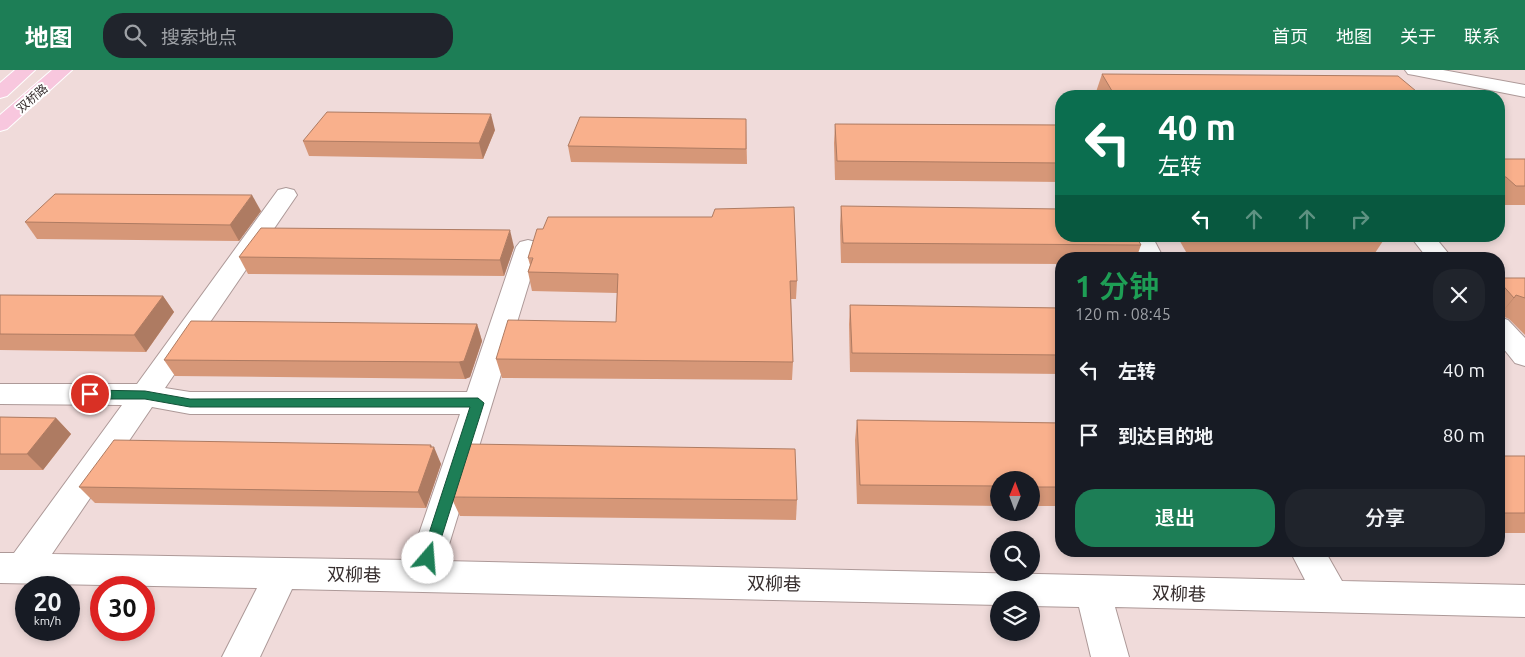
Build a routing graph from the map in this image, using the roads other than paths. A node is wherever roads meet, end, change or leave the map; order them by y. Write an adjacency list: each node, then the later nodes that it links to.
1 (26, 70): 5 (main road, 双桥路)
2 (63, 70): 6 (main road, 双桥路)
3 (1414, 70): 4 (street)
4 (1525, 91)
5 (0, 92)
6 (0, 125)
7 (286, 194): 14 (street)
8 (1426, 242): 10 (street)
9 (528, 248): 15 (street)
10 (1434, 252)
11 (1505, 333): 12 (street)
12 (1525, 356)
13 (0, 394): 14 (street)
14 (145, 395): 15 (street); 17 (street)
15 (478, 403): 19 (street)
16 (1310, 557): 21 (street)
17 (12, 568): 18 (street, 双柳巷)
18 (282, 573): 19 (street, 双柳巷); 23 (street)
19 (422, 576): 20 (street, 双柳巷)
20 (1093, 590): 21 (street, 双柳巷); 24 (street)
21 (1332, 597): 22 (street, 双柳巷)
22 (1525, 601)
23 (242, 657)
24 (1110, 657)

